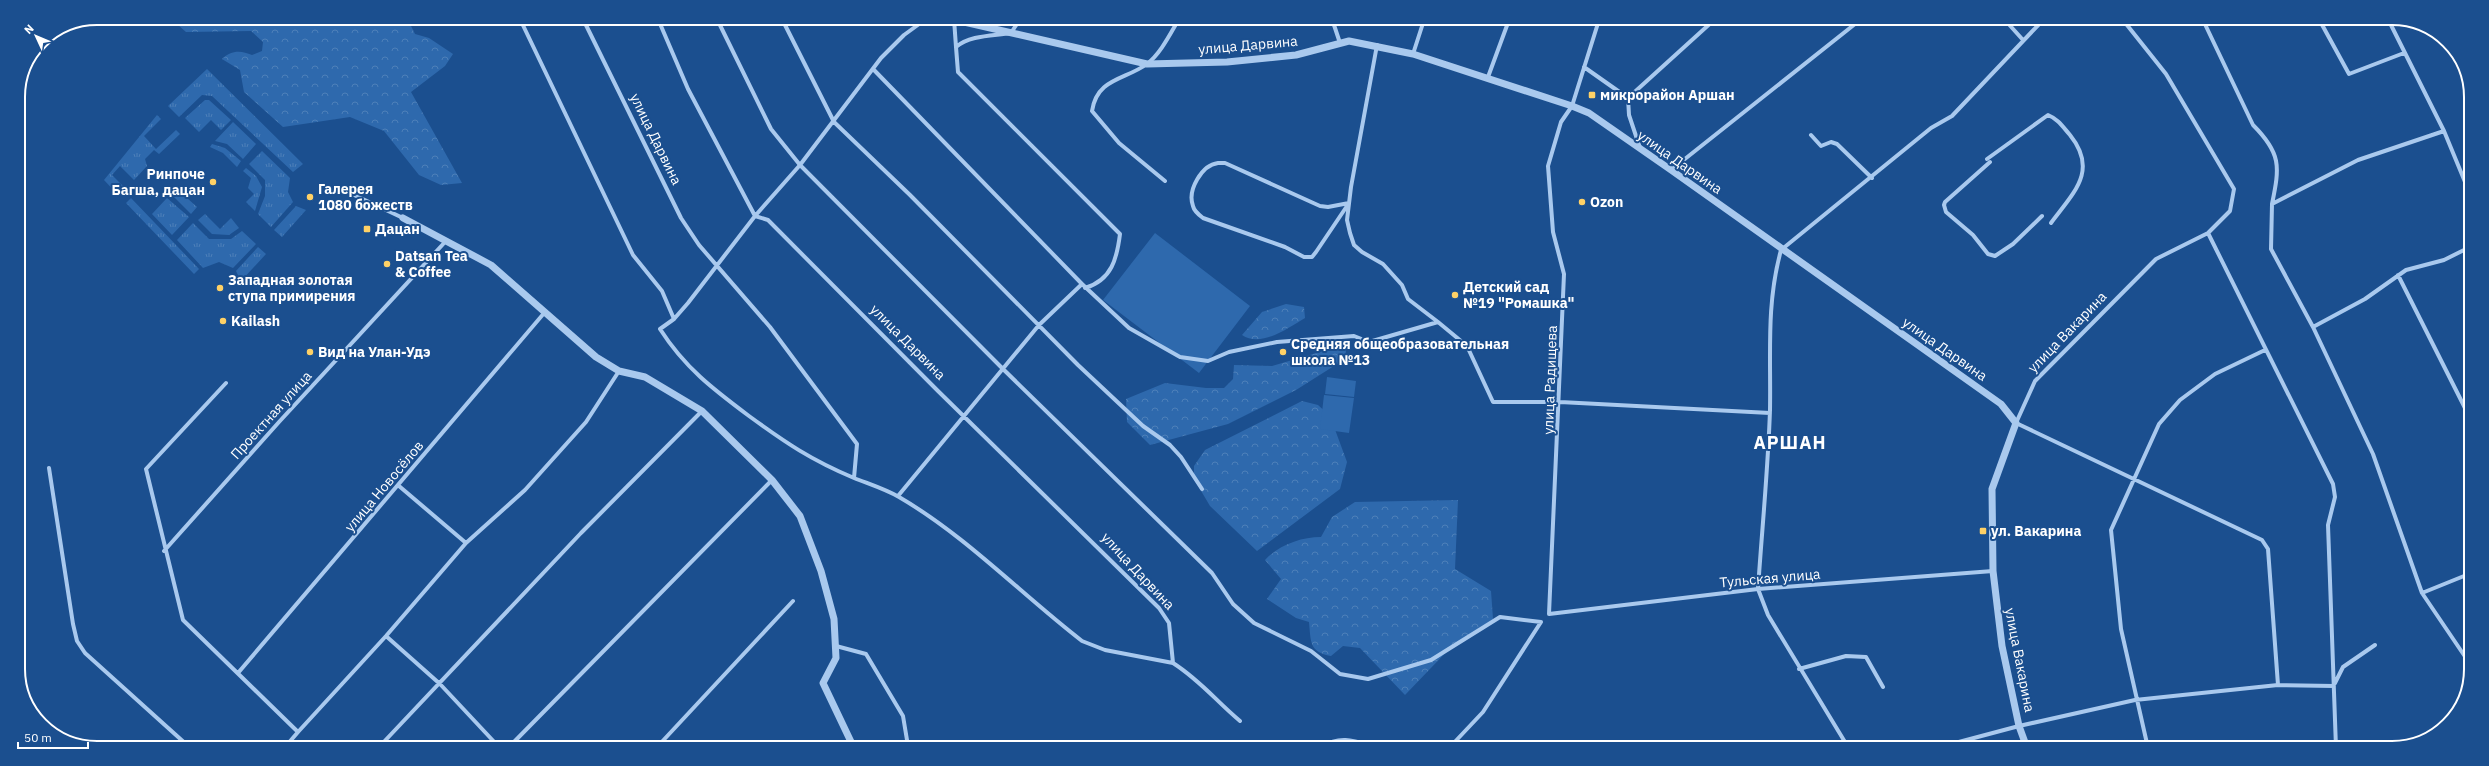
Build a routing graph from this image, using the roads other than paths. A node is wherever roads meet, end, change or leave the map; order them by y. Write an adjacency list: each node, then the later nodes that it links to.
1 (523, 25): 60 (street)
2 (586, 25): 56 (street, улица Дарвина)
3 (661, 25): 48 (street)
4 (720, 25): 40 (street)
5 (785, 25): 36 (street)
6 (918, 25): 32 (street)
7 (954, 25): 27 (street)
8 (978, 25): 23 (street, улица Дарвина)
9 (1016, 25): 23 (street)
10 (1176, 25): 30 (street)
11 (1334, 25): 25 (street)
12 (1422, 25): 29 (street)
13 (1507, 25): 33 (street)
14 (1597, 25): 31 (street, улица Радищева)
15 (1708, 25): 34 (street)
16 (1854, 25): 41 (street)
17 (2009, 25): 24 (street)
18 (2037, 25): 24 (street)
19 (2128, 25): 52 (street, улица Вакарина)
20 (2205, 25): 47 (street)
21 (2322, 25): 28 (street)
22 (2391, 25): 28 (street)
23 (1011, 33): 27 (street, улица Дарвина); 30 (street, улица Дарвина)
24 (2023, 40): 42 (street)
25 (1340, 43): 26 (street, улица Дарвина); 30 (street, улица Дарвина)
26 (1377, 45): 29 (street, улица Дарвина); 46 (street)
27 (956, 47): 58 (street)
28 (2404, 53): 37 (street)
29 (1413, 54): 33 (street, улица Дарвина)
30 (1147, 64): 44 (street)
31 (1584, 67): 34 (street); 35 (street, улица Радищева)
32 (874, 70): 36 (street); 58 (street)
33 (1488, 78): 35 (street, улица Дарвина)
34 (1628, 98): 39 (street)
35 (1572, 106): 39 (street, улица Дарвина); 68 (street, улица Радищева)
36 (834, 122): 40 (street); 62 (street)
37 (2444, 131): 43 (street); 47 (street)
38 (1811, 135): 42 (street)
39 (1641, 150): 41 (street, улица Дарвина)
40 (800, 165): 48 (street); 65 (street)
41 (1671, 170): 54 (street, улица Дарвина)
42 (1872, 178): 54 (street)
43 (2464, 179)
44 (1165, 181)
45 (335, 186): 50 (street)
46 (1349, 203): 46 (street); 61 (street)
47 (2272, 204): 63 (street)
48 (755, 216): 56 (street); 72 (street, улица Дарвина)
49 (2042, 216): 51 (street)
50 (403, 218): 53 (street)
51 (2051, 224)
52 (2208, 233): 64 (street); 73 (street, улица Вакарина)
53 (445, 242): 59 (street); 82 (street, Проектная улица)
54 (1781, 250): 71 (street); 73 (street, улица Дарвина)
55 (2464, 250): 57 (street)
56 (717, 263): 60 (street); 75 (street, улица Дарвина)
57 (2398, 275): 63 (street); 69 (street)
58 (1084, 286): 61 (street); 62 (street)
59 (546, 312): 66 (street); 78 (street, улица Новосёлов)
60 (674, 319): 75 (street)
61 (1438, 322): 68 (street)
62 (1039, 325): 65 (street); 79 (street)
63 (2313, 327): 86 (street)
64 (2264, 350): 76 (street); 99 (street)
65 (1003, 369): 72 (street); 114 (street)
66 (619, 371): 70 (street); 81 (street)
67 (226, 383): 82 (street)
68 (1560, 402): 71 (street); 88 (street, улица Радищева)
69 (2464, 406)
70 (702, 411): 77 (street); 96 (street)
71 (1770, 413): 85 (street)
72 (963, 415): 80 (street); 93 (street, улица Дарвина)
73 (2016, 423): 76 (street, улица Дарвина); 83 (street, улица Вакарина)
74 (50, 468): 105 (street)
75 (854, 478): 80 (street)
76 (2133, 478): 97 (street, улица Дарвина); 100 (street)
77 (772, 480): 91 (street); 109 (street)
78 (399, 486): 81 (street); 95 (street, улица Новосёлов)
79 (1202, 489)
80 (898, 496): 93 (street)
81 (466, 543): 89 (street)
82 (164, 551): 95 (street)
83 (1993, 571): 85 (street, Тульская улица); 102 (street, улица Вакарина)
84 (2464, 576): 86 (street)
85 (1758, 589): 88 (street, Тульская улица); 94 (street)
86 (2422, 592): 92 (street)
87 (793, 601): 110 (street)
88 (1549, 614)
89 (386, 636): 96 (street); 103 (street)
90 (2375, 645): 99 (street)
91 (836, 646): 104 (street); 111 (street)
92 (2464, 655)
93 (1173, 663): 101 (street)
94 (1799, 669): 98 (street); 115 (street)
95 (238, 673): 103 (street)
96 (440, 684): 107 (street); 108 (street)
97 (2278, 685): 99 (street); 100 (street)
98 (1883, 686)
99 (2334, 686): 119 (street)
100 (2135, 700): 102 (street); 118 (street)
101 (1240, 721)
102 (2019, 726): 116 (street); 117 (street, улица Вакарина)
103 (298, 732): 106 (street)
104 (907, 740)
105 (183, 741)
106 (290, 741)
107 (385, 741)
108 (493, 741)
109 (515, 741)
110 (663, 741)
111 (850, 741)
112 (1331, 741): 113 (street)
113 (1356, 741)
114 (1456, 741)
115 (1844, 741)
116 (1965, 741)
117 (2024, 741)
118 (2146, 741)
119 (2336, 741)

